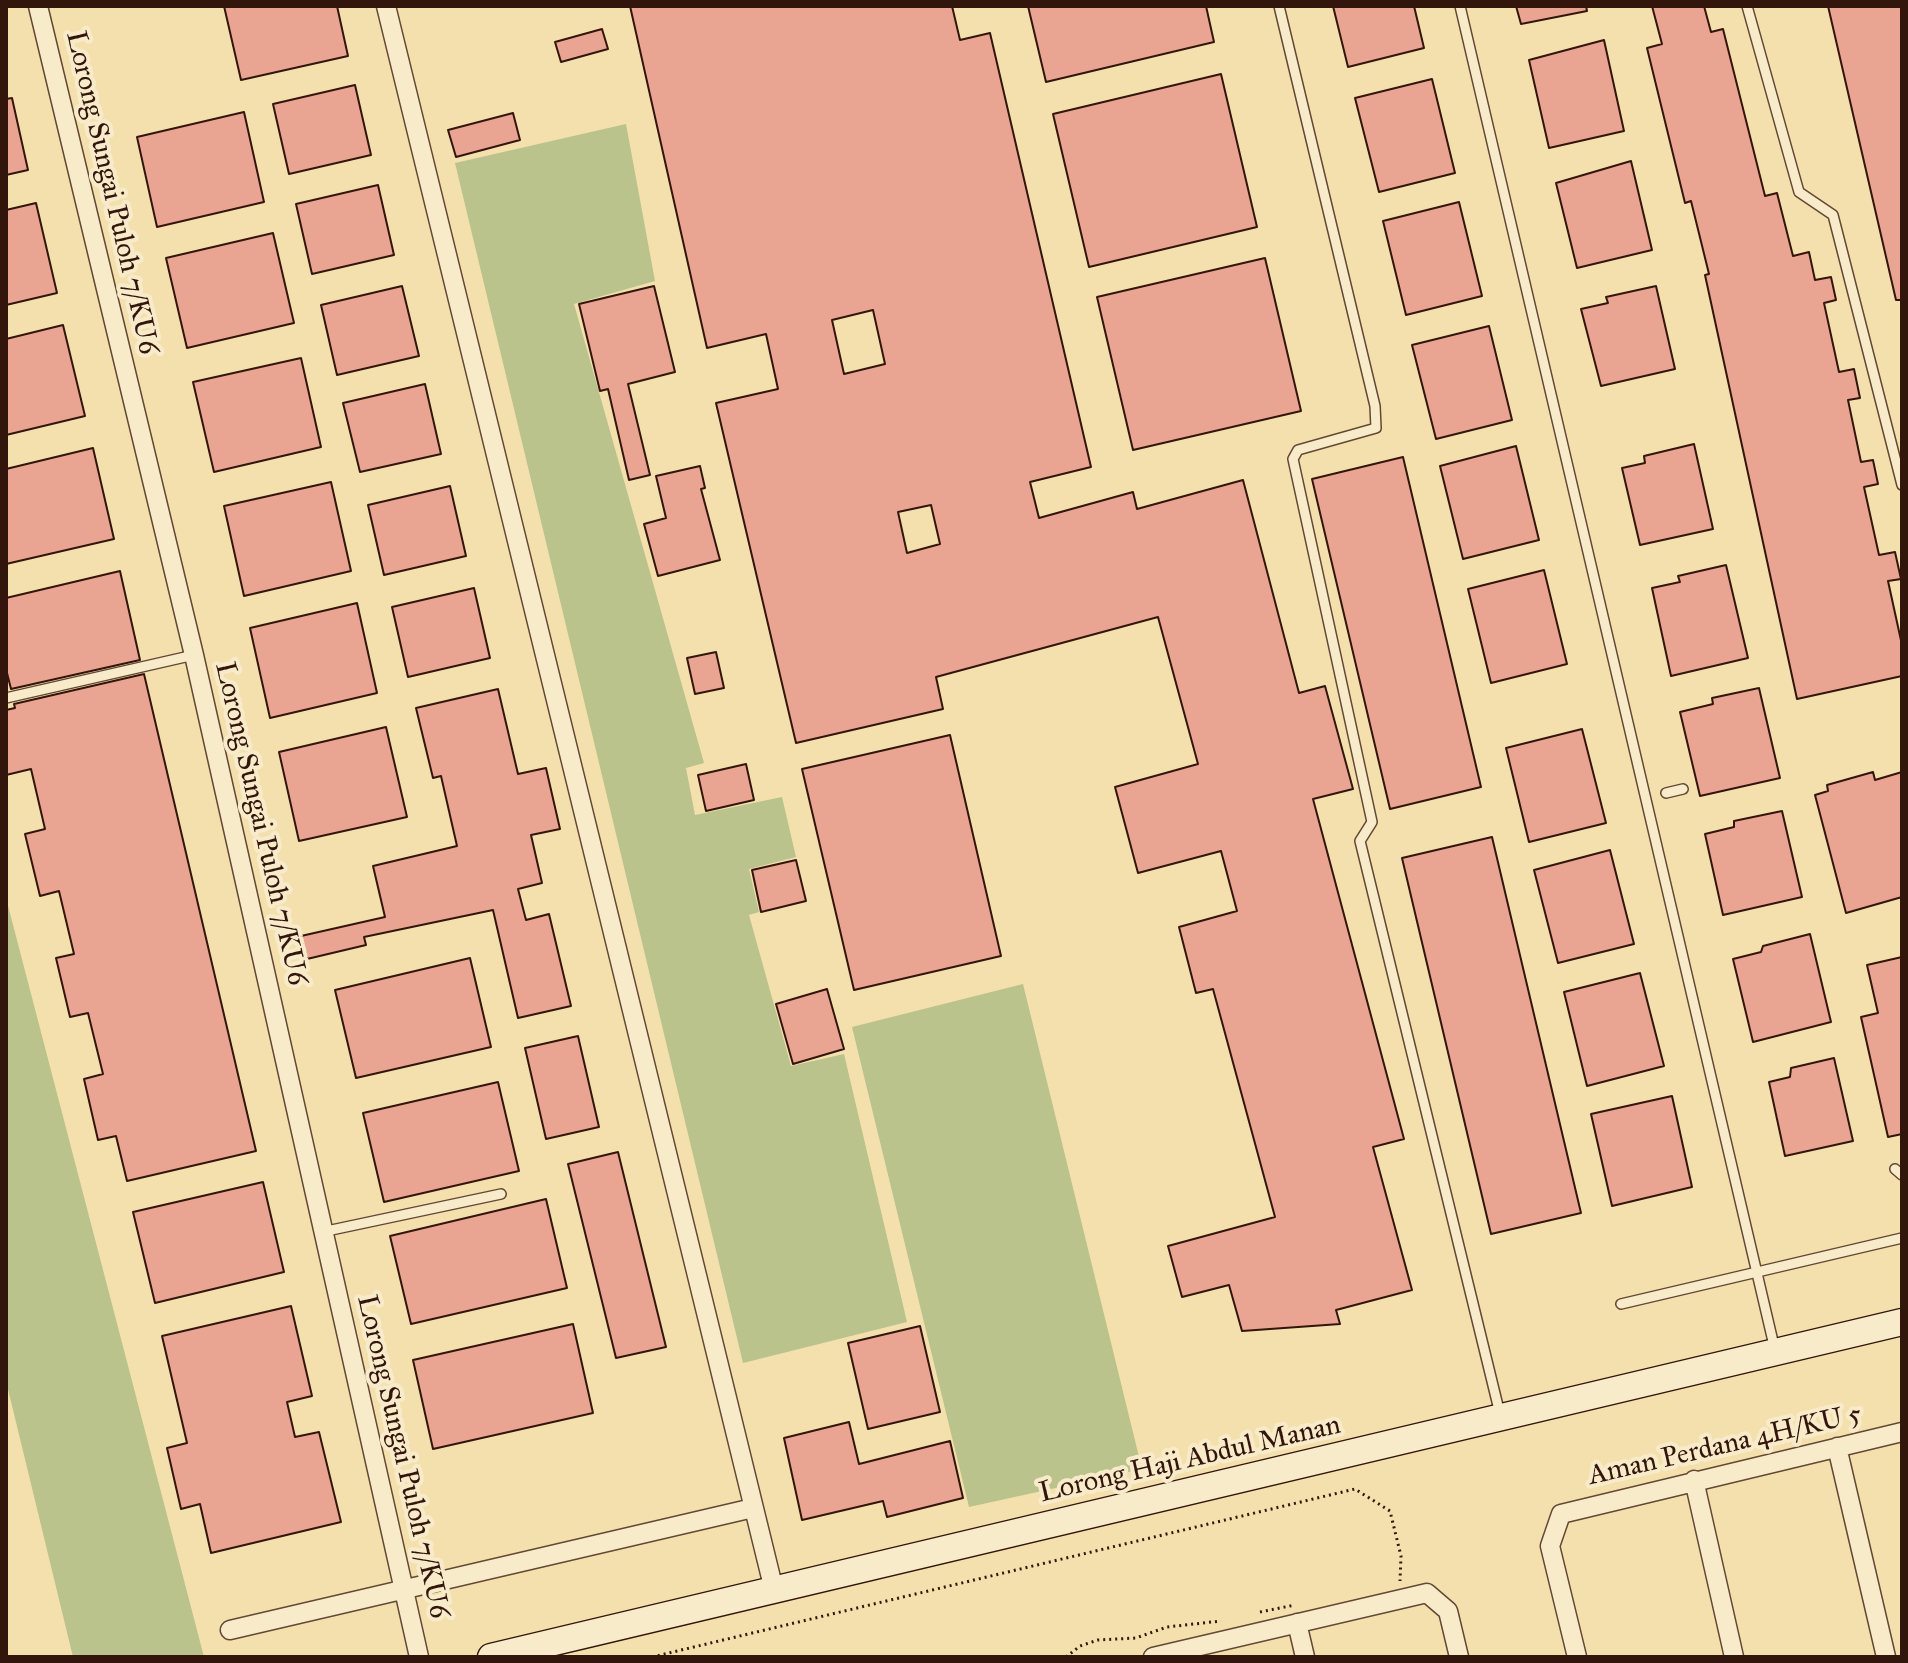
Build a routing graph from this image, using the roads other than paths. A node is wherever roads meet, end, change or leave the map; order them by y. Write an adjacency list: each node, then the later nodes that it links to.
1 (38, 6): 7 (street, Lorong Sungai Puloh 7/KU6)
2 (386, 6): 22 (street)
3 (1279, 6): 18 (lane)
4 (1460, 6): 14 (lane)
5 (1747, 6): 6 (lane)
6 (1902, 485)
7 (194, 655): 8 (lane); 12 (street, Lorong Sungai Puloh 7/KU6)
8 (6, 698)
9 (1683, 789): 10 (lane)
10 (1666, 793)
11 (501, 1194): 12 (lane)
12 (322, 1232): 24 (street, Lorong Sungai Puloh 7/KU6)
13 (1902, 1238): 14 (lane)
14 (1756, 1271): 15 (lane); 17 (lane)
15 (1621, 1304)
16 (1902, 1322): 17 (street, Lorong Haji Abdul Manan)
17 (1775, 1352): 18 (street, Lorong Haji Abdul Manan)
18 (1501, 1418): 23 (street, Lorong Haji Abdul Manan)
19 (1902, 1432): 20 (street, Aman Perdana 4H/KU 5)
20 (1837, 1447): 21 (street, Aman Perdana 4H/KU 5); 34 (street)
21 (1694, 1480): 32 (street, Aman Perdana 4H/KU 5); 33 (street)
22 (753, 1508): 23 (street); 24 (street)
23 (774, 1590): 28 (street, Lorong Haji Abdul Manan)
24 (404, 1591): 26 (street); 27 (street, Lorong Sungai Puloh 7/KU6)
25 (1297, 1623): 29 (street); 30 (street); 31 (street)
26 (230, 1630)
27 (419, 1657)
28 (491, 1657)
29 (1153, 1657)
30 (1305, 1657)
31 (1459, 1657)
32 (1577, 1657)
33 (1734, 1657)
34 (1886, 1657)

